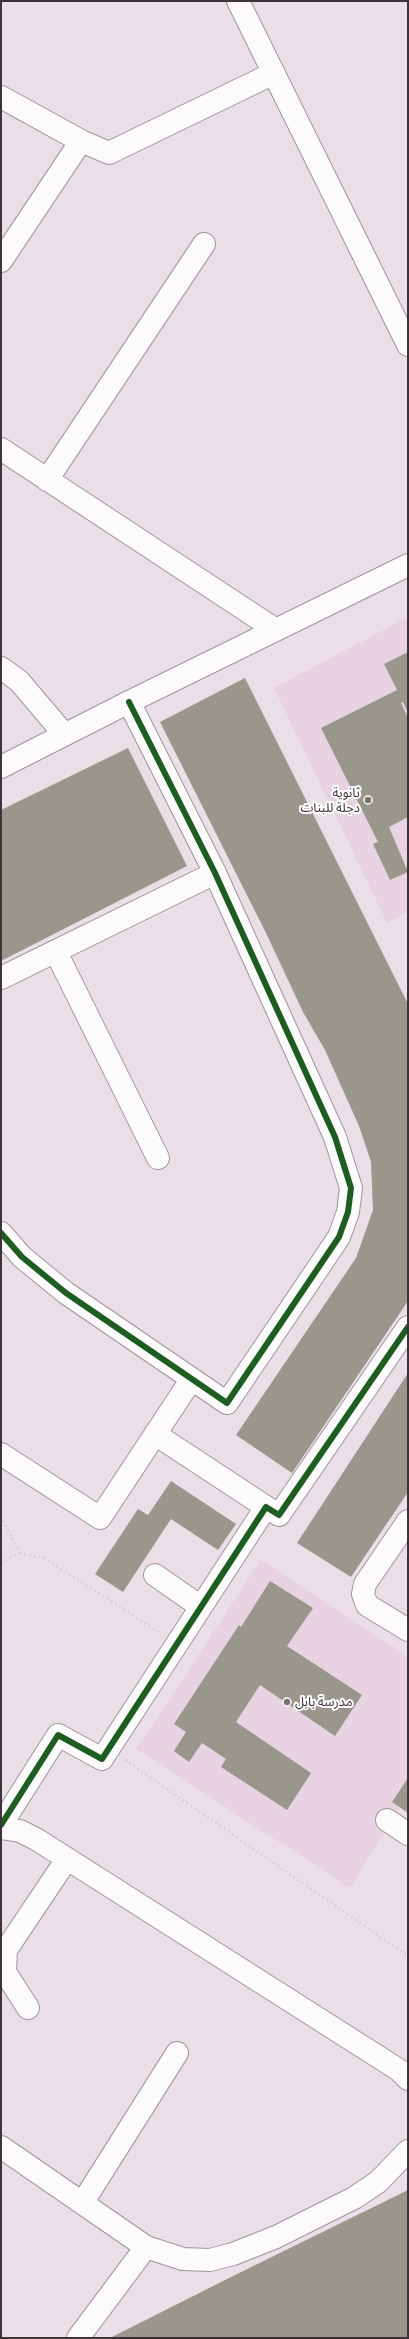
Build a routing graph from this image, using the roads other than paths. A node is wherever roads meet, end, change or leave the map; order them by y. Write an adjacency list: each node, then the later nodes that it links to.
1 (238, 1): 2 (street)
2 (274, 73): 4 (street); 7 (street)
3 (1, 97): 4 (street)
4 (81, 141): 6 (street)
5 (204, 244): 9 (street)
6 (1, 261)
7 (408, 345)
8 (1, 449): 9 (street)
9 (47, 480): 11 (street)
10 (408, 565): 11 (street)
11 (276, 630): 13 (street)
12 (1, 668): 14 (street)
13 (129, 702): 14 (street); 16 (street)
14 (64, 734): 15 (street)
15 (1, 767)
16 (215, 873): 17 (street); 22 (street)
17 (56, 952): 18 (street); 19 (street)
18 (1, 978)
19 (158, 1158)
20 (1, 1233): 22 (street)
21 (408, 1326): 25 (street)
22 (191, 1380): 23 (street)
23 (155, 1434): 24 (street); 25 (street)
24 (1, 1454)
25 (266, 1506): 28 (street)
26 (408, 1521): 29 (street)
27 (155, 1575): 28 (street)
28 (200, 1606): 31 (street)
29 (408, 1630)
30 (388, 1820): 32 (street)
31 (1, 1827): 33 (street)
32 (408, 1834)
33 (67, 1859): 34 (street); 36 (street)
34 (28, 2008)
35 (177, 2053): 39 (street)
36 (408, 2079)
37 (1, 2147): 39 (street)
38 (408, 2152): 40 (street)
39 (83, 2202): 40 (street)
40 (146, 2247): 41 (street)
41 (78, 2338)

